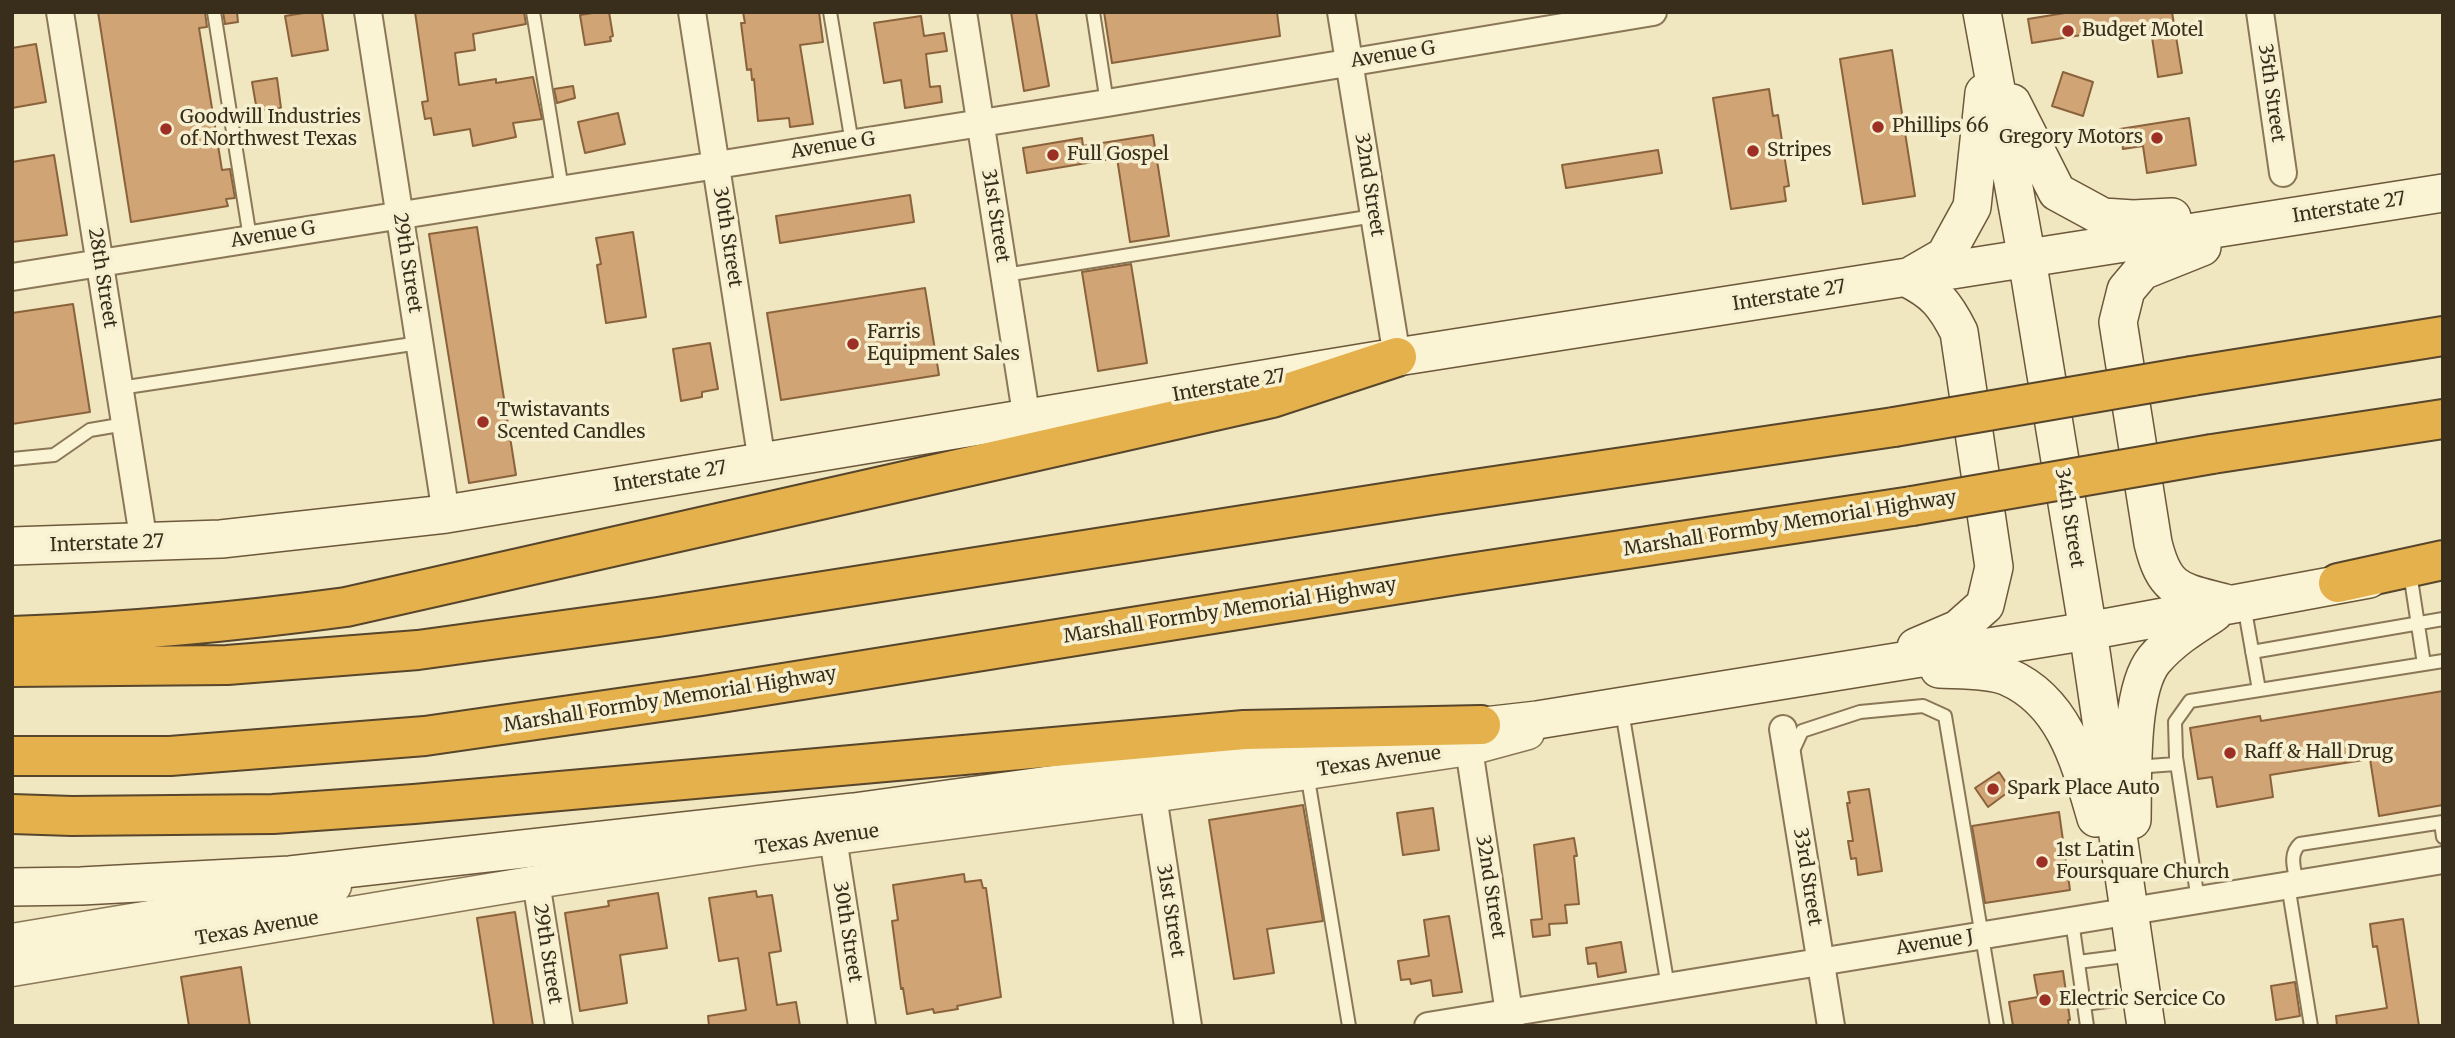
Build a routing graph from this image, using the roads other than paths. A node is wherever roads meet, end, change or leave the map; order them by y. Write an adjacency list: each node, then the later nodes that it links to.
1 (60, 12): 28 (street, 28th Street)
2 (214, 12): 26 (lane)
3 (368, 12): 23 (street, 29th Street)
4 (533, 12): 21 (lane)
5 (692, 12): 19 (street, 30th Street)
6 (830, 12): 18 (lane)
7 (963, 12): 17 (street, 31st Street)
8 (1093, 12): 16 (lane)
9 (1341, 12): 15 (street, 32nd Street)
10 (1653, 12): 13 (street, Avenue G)
11 (1982, 12): 14 (main road, 34th Street)
12 (2260, 12): 20 (street, 35th Street)
13 (1615, 15): 15 (street, Avenue G)
14 (1989, 51): 25 (main road); 27 (main road, 34th Street); 31 (main road)
15 (1349, 62): 16 (street, Avenue G); 24 (street, 32nd Street)
16 (1107, 103): 17 (street, Avenue G)
17 (981, 122): 18 (street, Avenue G); 29 (street, 31st Street)
18 (852, 143): 19 (street, Avenue G)
19 (716, 165): 21 (street, Avenue G); 40 (street, 30th Street)
20 (2283, 173)
21 (562, 189): 23 (street, Avenue G)
22 (2443, 193): 25 (main road, Interstate 27)
23 (399, 215): 26 (street, Avenue G); 33 (street, 29th Street)
24 (1374, 216): 29 (lane); 34 (street, 32nd Street)
25 (2255, 224): 27 (main road, Interstate 27); 46 (main road)
26 (250, 238): 28 (street, Avenue G)
27 (2027, 260): 31 (main road, Interstate 27); 49 (main road, 34th Street)
28 (100, 263): 30 (street, Avenue G); 35 (street, 28th Street)
29 (1004, 275): 37 (street, 31st Street)
30 (12, 277)
31 (1907, 278): 34 (main road, Interstate 27); 54 (main road)
32 (2443, 336): 55 (highway, bridge)
33 (419, 343): 35 (lane); 41 (street, 29th Street)
34 (1397, 357): 37 (main road, Interstate 27); 50 (highway)
35 (120, 388): 38 (street, 28th Street)
36 (2443, 419): 60 (highway, Marshall Formby Memorial Highway, bridge)
37 (1027, 420): 40 (main road, Interstate 27)
38 (125, 424): 39 (lane); 42 (street, 28th Street)
39 (12, 459)
40 (762, 462): 41 (main road, Interstate 27)
41 (446, 514): 42 (main road, Interstate 27)
42 (144, 543): 43 (main road, Interstate 27)
43 (12, 546)
44 (2432, 567): 45 (highway); 48 (lane)
45 (2338, 583): 46 (main road)
46 (2236, 603): 49 (main road); 51 (lane); 63 (main road)
47 (2443, 619): 48 (lane)
48 (2418, 623): 51 (lane); 53 (lane)
49 (2088, 631): 54 (main road); 75 (main road, 34th Street)
50 (12, 636)
51 (2252, 652): 56 (lane)
52 (2443, 661): 53 (lane)
53 (2424, 664): 56 (lane)
54 (1870, 666): 57 (main road); 75 (main road)
55 (12, 667)
56 (2259, 690): 62 (lane)
57 (1621, 707): 59 (main road); 83 (lane)
58 (1783, 729): 61 (street, 33rd Street)
59 (1475, 737): 64 (street, Texas Avenue); 66 (highway); 68 (main road); 86 (street, 32nd Street)
60 (12, 757)
61 (1788, 760): 77 (lane); 80 (street, 33rd Street)
62 (2176, 764): 63 (lane); 74 (lane)
63 (2134, 767): 75 (main road)
64 (1307, 773): 65 (street, Texas Avenue); 90 (lane)
65 (1153, 796): 68 (street, Texas Avenue); 89 (street, 31st Street)
66 (12, 814)
67 (2442, 822): 69 (lane); 72 (lane)
68 (838, 826): 71 (street, Texas Avenue); 73 (main road); 78 (street); 88 (street, 30th Street)
69 (2443, 838)
70 (2443, 860): 72 (street, Avenue J)
71 (536, 883): 82 (street, Texas Avenue); 87 (street, 29th Street)
72 (2292, 885): 74 (street, Avenue J); 95 (lane)
73 (12, 887)
74 (2198, 900): 75 (street, Avenue J)
75 (2128, 912): 76 (street, Avenue J); 79 (main road, 34th Street)
76 (2072, 920): 77 (street, Avenue J); 81 (lane)
77 (1983, 935): 80 (street, Avenue J); 93 (lane)
78 (12, 940)
79 (2135, 955): 81 (lane); 85 (main road, 34th Street)
80 (1821, 962): 83 (street, Avenue J); 92 (street, 33rd Street)
81 (2078, 962): 84 (lane)
82 (12, 970)
83 (1668, 987): 86 (street, Avenue J)
84 (2084, 1004): 85 (lane); 94 (lane)
85 (2144, 1011)
86 (1510, 1019): 91 (street, Avenue J)
87 (559, 1026)
88 (862, 1026)
89 (1188, 1026)
90 (1349, 1026)
91 (1428, 1026)
92 (1831, 1026)
93 (1997, 1026)
94 (2087, 1026)
95 (2311, 1026)

